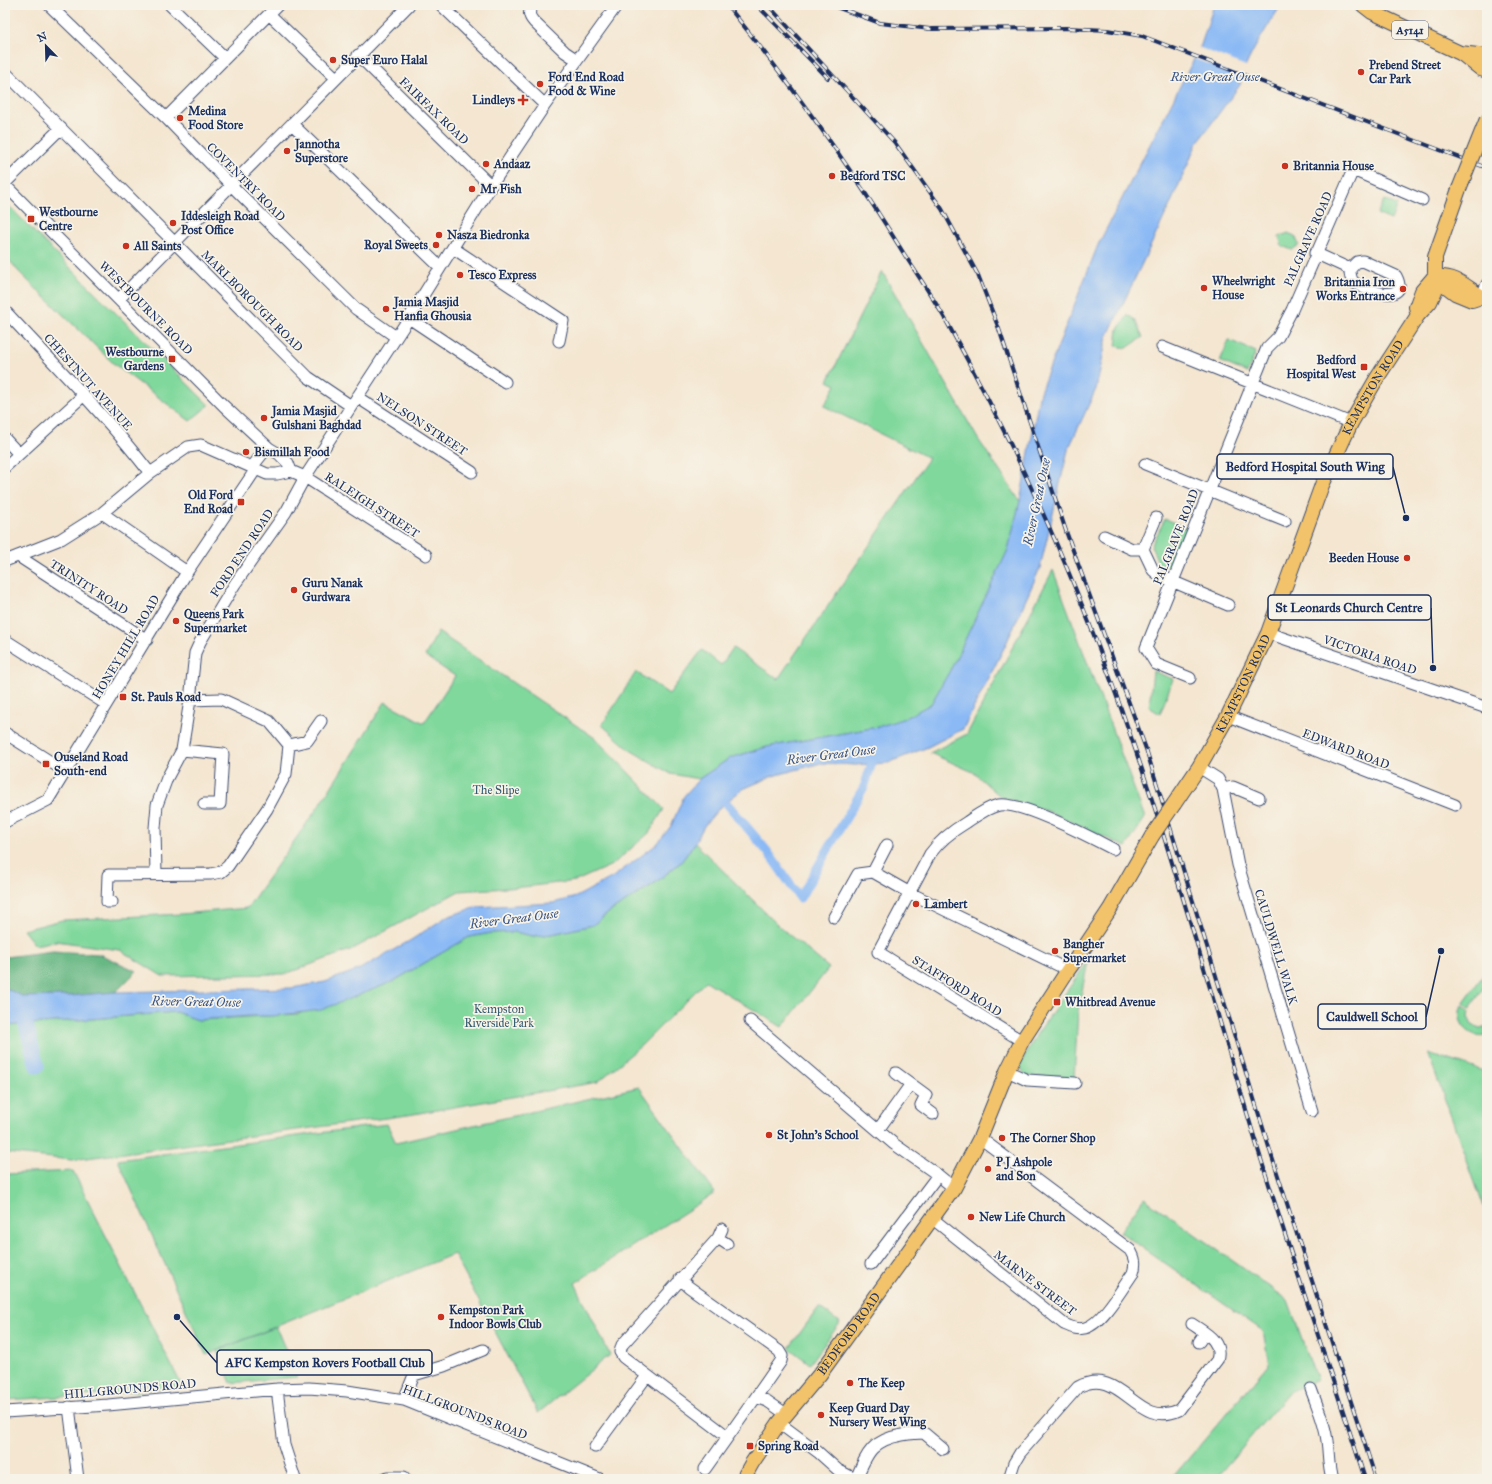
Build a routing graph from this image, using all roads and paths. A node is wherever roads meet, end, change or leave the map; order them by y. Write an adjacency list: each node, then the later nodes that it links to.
1 (49, 5): 19 (street, COVENTRY ROAD)
2 (170, 5): 13 (street)
3 (278, 5): 9 (street)
4 (409, 5): 11 (street)
5 (441, 5): 18 (street)
6 (534, 5): 14 (street)
7 (617, 5): 14 (street, FORD END ROAD)
8 (1363, 5): 10 (main road, A5141)
9 (269, 14): 13 (street); 17 (street)
10 (1460, 52): 12 (main road, A5141); 15 (main road)
11 (358, 55): 17 (street); 25 (street, FAIRFAX ROAD)
12 (1487, 56)
13 (224, 57): 19 (street)
14 (577, 60): 18 (street, FORD END ROAD)
15 (1487, 71)
16 (5, 72): 22 (street, MARLBOROUGH ROAD)
17 (336, 78): 21 (street)
18 (545, 105): 25 (street, FORD END ROAD)
19 (166, 118): 24 (street, COVENTRY ROAD)
20 (1487, 119): 32 (main road, KEMPSTON ROAD, bridge)
21 (292, 125): 24 (street); 30 (street)
22 (61, 128): 23 (street, WESTBOURNE ROAD); 27 (street, MARLBOROUGH ROAD)
23 (5, 184): 34 (street, WESTBOURNE ROAD)
24 (232, 186): 27 (street); 37 (street, COVENTRY ROAD)
25 (491, 186): 28 (street, FORD END ROAD)
26 (1422, 200): 29 (street, PALGRAVE ROAD)
27 (175, 242): 34 (street); 43 (street, MARLBOROUGH ROAD)
28 (453, 248): 30 (street, FORD END ROAD); 38 (street)
29 (1315, 253): 31 (street); 41 (street, PALGRAVE ROAD)
30 (440, 267): 36 (street, FORD END ROAD)
31 (1350, 269)
32 (1434, 277): 33 (main road); 44 (main road, KEMPSTON ROAD)
33 (1485, 294)
34 (119, 299): 46 (street, WESTBOURNE ROAD)
35 (5, 311): 42 (street, CHESTNUT AVENUE)
36 (408, 318): 37 (street, FORD END ROAD); 40 (street)
37 (396, 337): 43 (street, FORD END ROAD)
38 (559, 341)
39 (1162, 347): 41 (street)
40 (506, 382)
41 (1252, 384): 44 (street); 55 (street, PALGRAVE ROAD)
42 (84, 395): 47 (street); 53 (street, CHESTNUT AVENUE)
43 (354, 401): 52 (street, NELSON STREET); 54 (street, FORD END ROAD)
44 (1351, 423): 67 (main road, KEMPSTON ROAD)
45 (5, 439): 47 (street)
46 (269, 448): 50 (street); 51 (street)
47 (19, 454): 49 (street)
48 (1145, 464): 55 (street)
49 (5, 467)
50 (254, 468): 51 (street); 53 (street); 64 (street, HONEY HILL ROAD)
51 (291, 470): 54 (street)
52 (472, 472)
53 (150, 473): 56 (street)
54 (305, 477): 61 (street, RALEIGH STREET); 71 (street, FORD END ROAD)
55 (1210, 489): 58 (street); 65 (street, PALGRAVE ROAD)
56 (102, 513): 62 (street); 64 (street)
57 (1156, 518): 60 (street)
58 (1285, 521)
59 (1104, 536): 60 (street)
60 (1143, 549): 65 (street)
61 (426, 555)
62 (18, 556): 63 (street); 69 (street, TRINITY ROAD)
63 (5, 561)
64 (187, 572): 69 (street, HONEY HILL ROAD)
65 (1172, 582): 66 (street); 70 (street, PALGRAVE ROAD)
66 (1228, 605)
67 (1268, 633): 73 (street, VICTORIA ROAD); 74 (main road, KEMPSTON ROAD)
68 (5, 640): 72 (street)
69 (147, 640): 72 (street, HONEY HILL ROAD)
70 (1190, 678)
71 (190, 700): 77 (street); 78 (street, FORD END ROAD)
72 (106, 704): 80 (street, HONEY HILL ROAD)
73 (1487, 708)
74 (1228, 716): 79 (main road, KEMPSTON ROAD); 84 (street, EDWARD ROAD)
75 (321, 721): 77 (street)
76 (5, 733): 80 (street)
77 (289, 745): 89 (street)
78 (182, 750): 83 (street); 89 (street, FORD END ROAD)
79 (1200, 767): 81 (street, CAULDWELL WALK); 93 (main road, KEMPSTON ROAD, bridge)
80 (65, 771): 85 (street, HONEY HILL ROAD)
81 (1223, 789): 82 (street); 100 (street, CAULDWELL WALK)
82 (1259, 798)
83 (204, 804)
84 (1455, 806)
85 (5, 822)
86 (887, 845): 88 (street)
87 (1113, 849): 90 (street)
88 (873, 872): 90 (street); 92 (street)
89 (156, 874): 91 (street)
90 (910, 893): 93 (street); 95 (street, STAFFORD ROAD)
91 (112, 902)
92 (834, 917)
93 (1068, 970): 95 (main road, KEMPSTON ROAD)
94 (750, 1021): 102 (street)
95 (1022, 1041): 96 (main road, KEMPSTON ROAD)
96 (1007, 1071): 98 (street); 103 (main road, BEDFORD ROAD)
97 (896, 1073): 99 (street)
98 (1075, 1083)
99 (911, 1084): 101 (street); 102 (street)
100 (1312, 1111)
101 (934, 1114)
102 (878, 1130): 104 (street)
103 (980, 1138): 105 (main road, BEDFORD ROAD); 106 (street, MARNE STREET)
104 (938, 1175): 105 (street); 108 (street)
105 (954, 1188): 106 (main road, BEDFORD ROAD)
106 (933, 1220): 119 (main road, BEDFORD ROAD)
107 (722, 1237): 109 (street)
108 (871, 1264)
109 (680, 1279): 112 (street); 115 (street)
110 (1192, 1324): 131 (street)
111 (483, 1350): 116 (street)
112 (647, 1376): 120 (street); 121 (street)
113 (277, 1389): 116 (street, HILLGROUNDS ROAD); 117 (street, HILLGROUNDS ROAD); 126 (street)
114 (1311, 1389): 132 (street)
115 (756, 1397): 119 (street); 120 (street)
116 (404, 1400): 128 (street, HILLGROUNDS ROAD)
117 (69, 1407): 118 (street, HILLGROUNDS ROAD); 125 (street)
118 (5, 1412)
119 (782, 1419): 129 (main road, BEDFORD ROAD); 130 (street)
120 (727, 1436): 123 (street)
121 (594, 1448)
122 (943, 1449): 130 (street)
123 (704, 1469)
124 (404, 1477): 127 (street)
125 (78, 1479)
126 (295, 1479)
127 (383, 1479)
128 (600, 1479)
129 (743, 1479)
130 (856, 1479)
131 (1009, 1479)
132 (1332, 1479)

